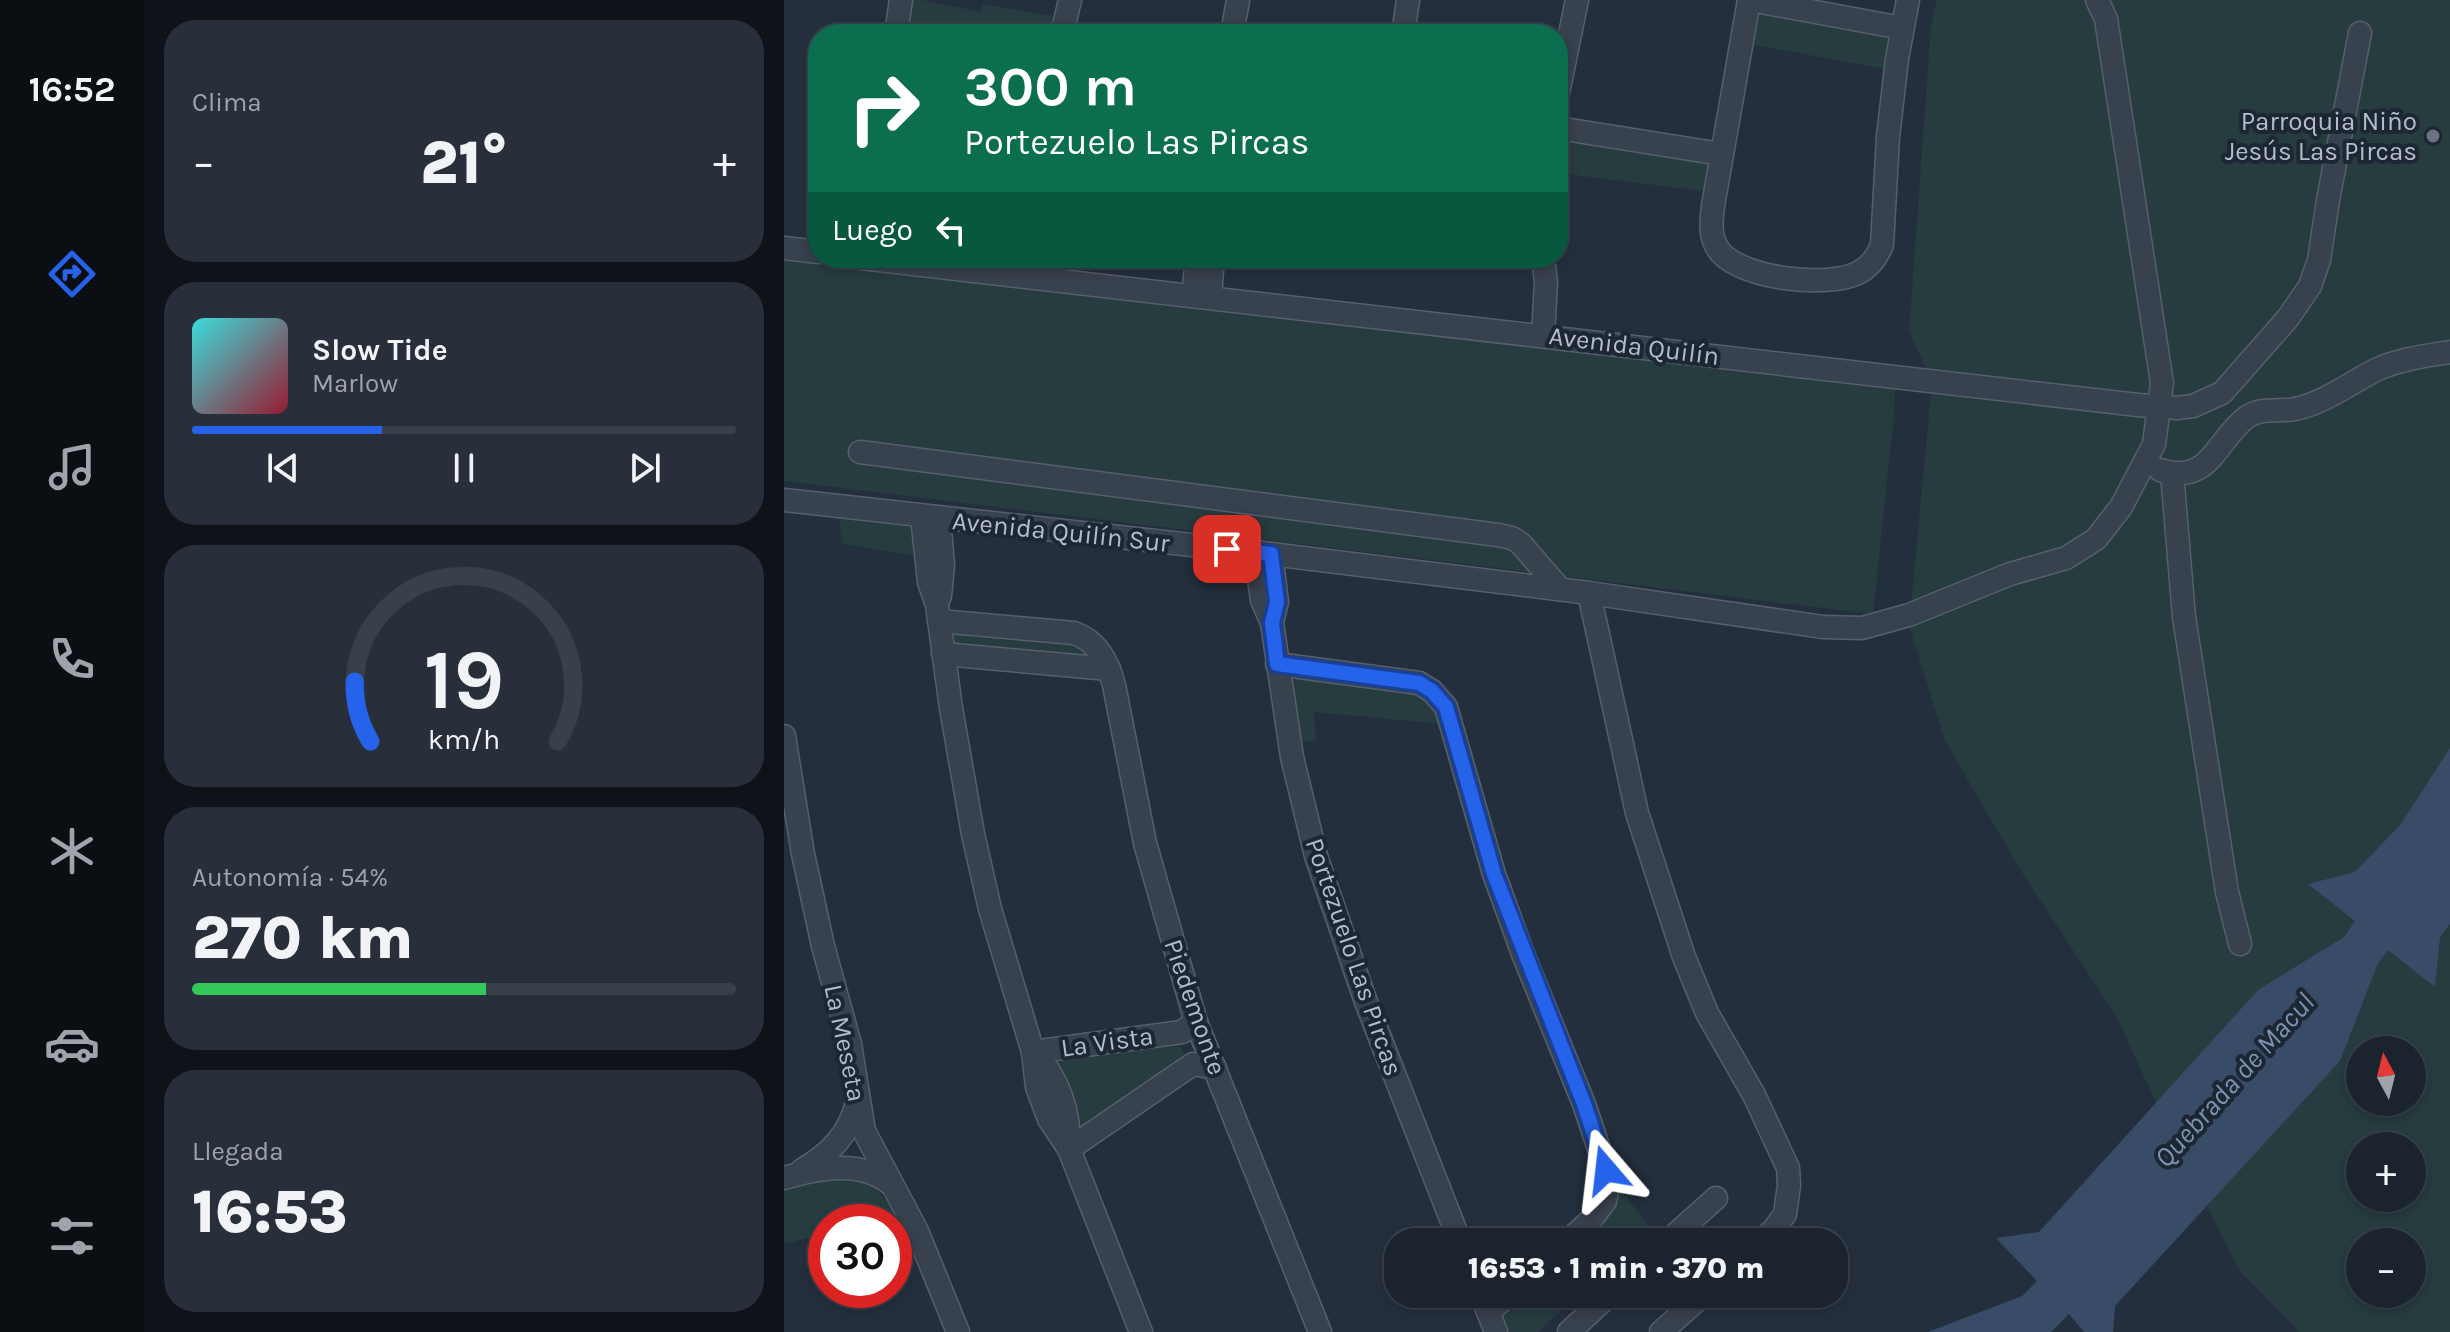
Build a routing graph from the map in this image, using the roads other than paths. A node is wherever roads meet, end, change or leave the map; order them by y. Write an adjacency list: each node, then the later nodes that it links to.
1 (901, 0): 9 (street)
2 (1070, 0): 10 (street)
3 (1238, 0): 11 (street)
4 (1408, 0): 12 (street)
5 (1577, 0): 15 (street)
6 (1750, 0): 13 (street); 17 (street)
7 (1908, 0): 13 (street)
8 (2097, 0): 27 (street, Avenida Quilín Sur)
9 (897, 24)
10 (1064, 24)
11 (1234, 24)
12 (1404, 24)
13 (1902, 28): 17 (street)
14 (2360, 33): 27 (street, Avenida Quilín)
15 (1568, 44)
16 (1568, 130): 17 (street)
17 (1721, 154)
18 (784, 248): 19 (street)
19 (808, 251)
20 (956, 268): 24 (street, Avenida Quilín)
21 (1198, 268): 24 (street)
22 (1210, 268): 24 (street)
23 (1539, 268): 25 (street)
24 (1201, 296): 25 (street, Avenida Quilín)
25 (1535, 334): 27 (street, Avenida Quilín)
26 (2450, 352): 30 (street)
27 (2160, 408): 29 (street, Avenida Quilín Sur)
28 (860, 452): 34 (street)
29 (2145, 464): 30 (street); 35 (street, Avenida Quilín Sur)
30 (2172, 473): 41 (street)
31 (784, 500): 32 (street, Avenida Quilín Sur)
32 (931, 517): 33 (street, Avenida Quilín Sur); 36 (street)
33 (1263, 553): 34 (street, Avenida Quilín Sur); 38 (street, Portezuelo Las Pircas)
34 (1560, 589): 35 (street, Avenida Quilín Sur)
35 (1589, 593): 53 (street)
36 (938, 613): 37 (street); 39 (street, Piedemonte)
37 (943, 654): 39 (street); 43 (street)
38 (1277, 664): 50 (street, Portezuelo Las Pircas); 51 (street)
39 (1109, 669): 42 (street, Piedemonte)
40 (784, 736): 45 (street, La Meseta)
41 (2240, 944)
42 (1189, 1027): 43 (street, La Vista); 44 (street, Piedemonte)
43 (1033, 1052): 46 (street)
44 (1204, 1066): 46 (street, La Vista); 58 (street, Piedemonte)
45 (858, 1102): 47 (street); 48 (street, La Meseta)
46 (1069, 1149): 57 (street)
47 (788, 1176): 48 (street)
48 (892, 1185): 56 (street, La Meseta)
49 (1716, 1198): 52 (street)
50 (1454, 1228)
51 (1582, 1228)
52 (1683, 1228)
53 (1775, 1228)
54 (1595, 1308): 59 (street)
55 (1688, 1308): 60 (street)
56 (958, 1332)
57 (1141, 1332)
58 (1320, 1332)
59 (1569, 1332)
60 (1661, 1332)

